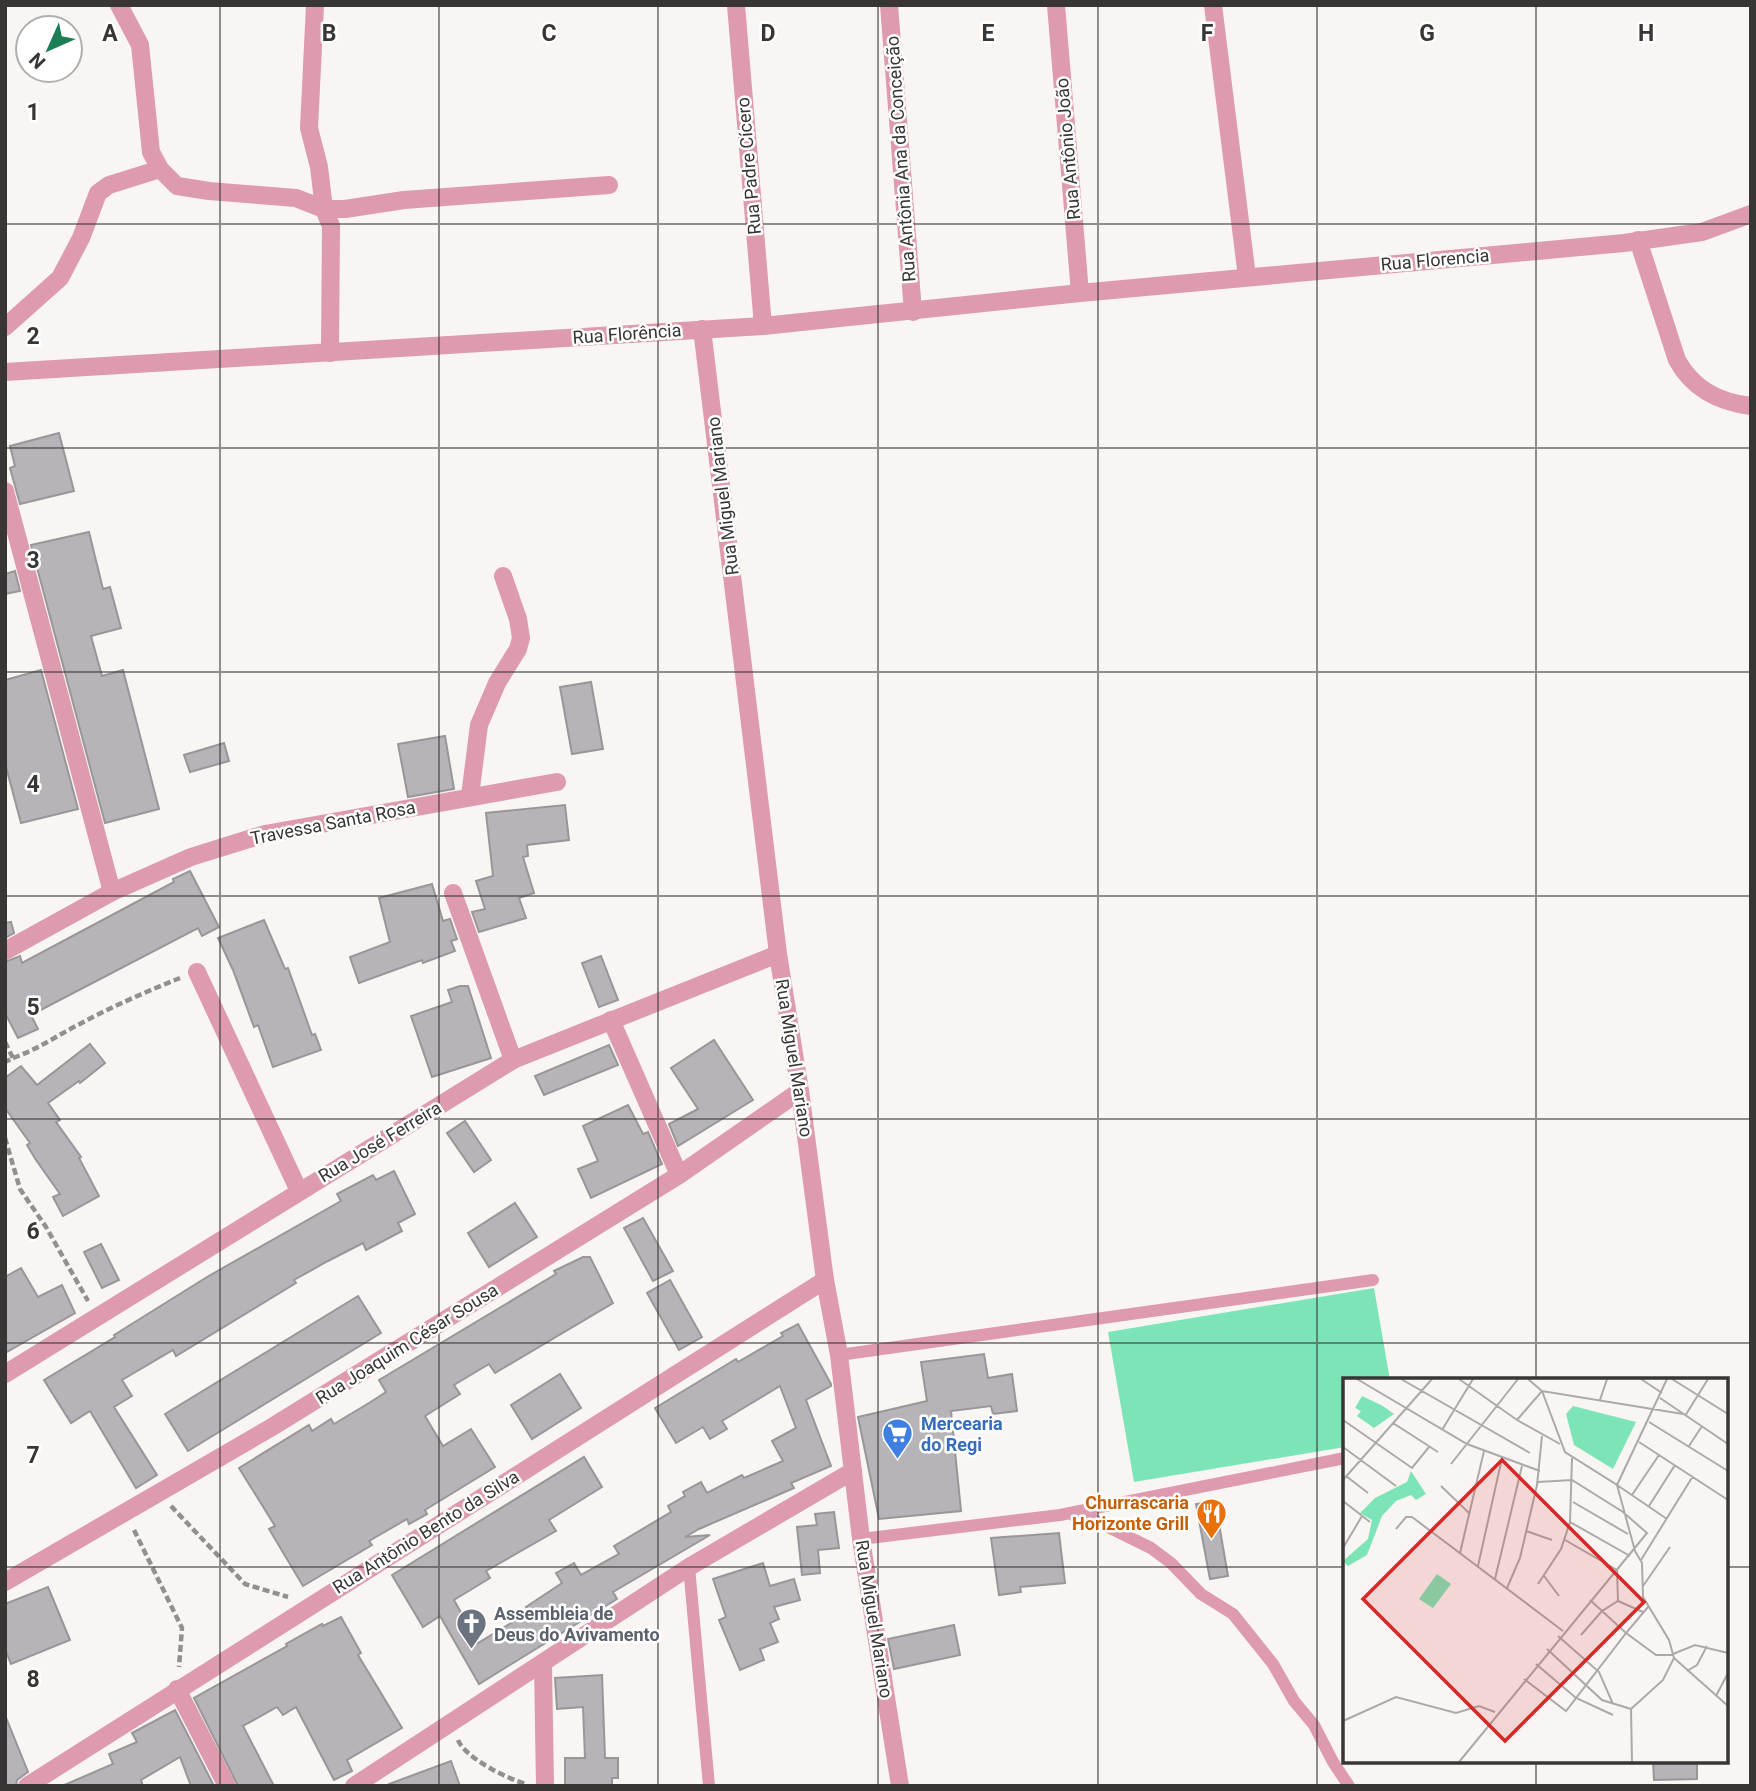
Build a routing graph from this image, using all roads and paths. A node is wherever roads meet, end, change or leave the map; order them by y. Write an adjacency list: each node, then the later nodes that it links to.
1 (119, 5): 7 (street)
2 (315, 5): 9 (street)
3 (736, 5): 15 (street, Rua Padre Cícero)
4 (889, 5): 14 (street, Rua Antônia Ana da Conceição)
5 (1056, 5): 13 (street, Rua Antônio João)
6 (1213, 5): 12 (street)
7 (160, 169): 9 (street); 16 (street)
8 (609, 185): 9 (street)
9 (324, 209): 18 (street)
10 (1751, 214): 11 (street, Rua Florencia)
11 (1631, 242): 12 (street, Rua Florencia); 20 (street)
12 (1247, 277): 13 (street, Rua Florência)
13 (1080, 293): 14 (street, Rua Florência)
14 (913, 312): 15 (street, Rua Florência)
15 (763, 326): 17 (street, Rua Florência)
16 (5, 327)
17 (702, 329): 18 (street, Rua Florência); 28 (street, Rua Miguel Mariano)
18 (330, 353): 19 (street, Rua Florência)
19 (5, 372)
20 (1751, 406)
21 (5, 491): 25 (street)
22 (503, 576): 24 (street)
23 (557, 782): 24 (street, Travessa Santa Rosa)
24 (470, 796): 25 (street, Travessa Santa Rosa)
25 (112, 892): 27 (street, Travessa Santa Rosa)
26 (453, 893): 33 (street)
27 (5, 951)
28 (778, 954): 30 (street, Rua José Ferreira); 35 (street, Rua Miguel Mariano)
29 (197, 972): 32 (path); 38 (street)
30 (611, 1020): 33 (street, Rua José Ferreira); 37 (street)
31 (5, 1042): 32 (path)
32 (13, 1058): 34 (path)
33 (513, 1060): 38 (street, Rua José Ferreira)
34 (5, 1062)
35 (800, 1091): 37 (street, Rua Joaquim César Sousa); 39 (street, Rua Miguel Mariano)
36 (5, 1138): 41 (path)
37 (679, 1175): 46 (street, Rua Joaquim César Sousa)
38 (299, 1191): 41 (street, Rua José Ferreira)
39 (825, 1280): 42 (street, Rua Miguel Mariano); 52 (street, Rua Antônio Bento da Silva)
40 (1373, 1280): 42 (lane)
41 (97, 1317): 43 (street, Rua José Ferreira)
42 (839, 1355): 45 (street, Rua Miguel Mariano)
43 (5, 1374)
44 (1343, 1458): 48 (lane)
45 (853, 1471): 49 (street, Rua Miguel Mariano); 50 (street)
46 (150, 1499): 47 (street, Rua Joaquim César Sousa); 52 (path)
47 (126, 1513): 51 (street, Rua Joaquim César Sousa); 54 (path)
48 (1060, 1515): 49 (lane); 63 (lane)
49 (860, 1539): 62 (street, Rua Miguel Mariano)
50 (689, 1567): 53 (street); 61 (lane)
51 (5, 1582)
52 (312, 1604): 54 (street, Rua Antônio Bento da Silva)
53 (543, 1664): 55 (street); 60 (street)
54 (177, 1689): 56 (street, Rua Antônio Bento da Silva); 57 (street)
55 (452, 1723): 58 (street); 59 (path)
56 (27, 1786)
57 (227, 1786)
58 (354, 1786)
59 (533, 1786)
60 (545, 1786)
61 (709, 1786)
62 (900, 1786)
63 (1349, 1786)

